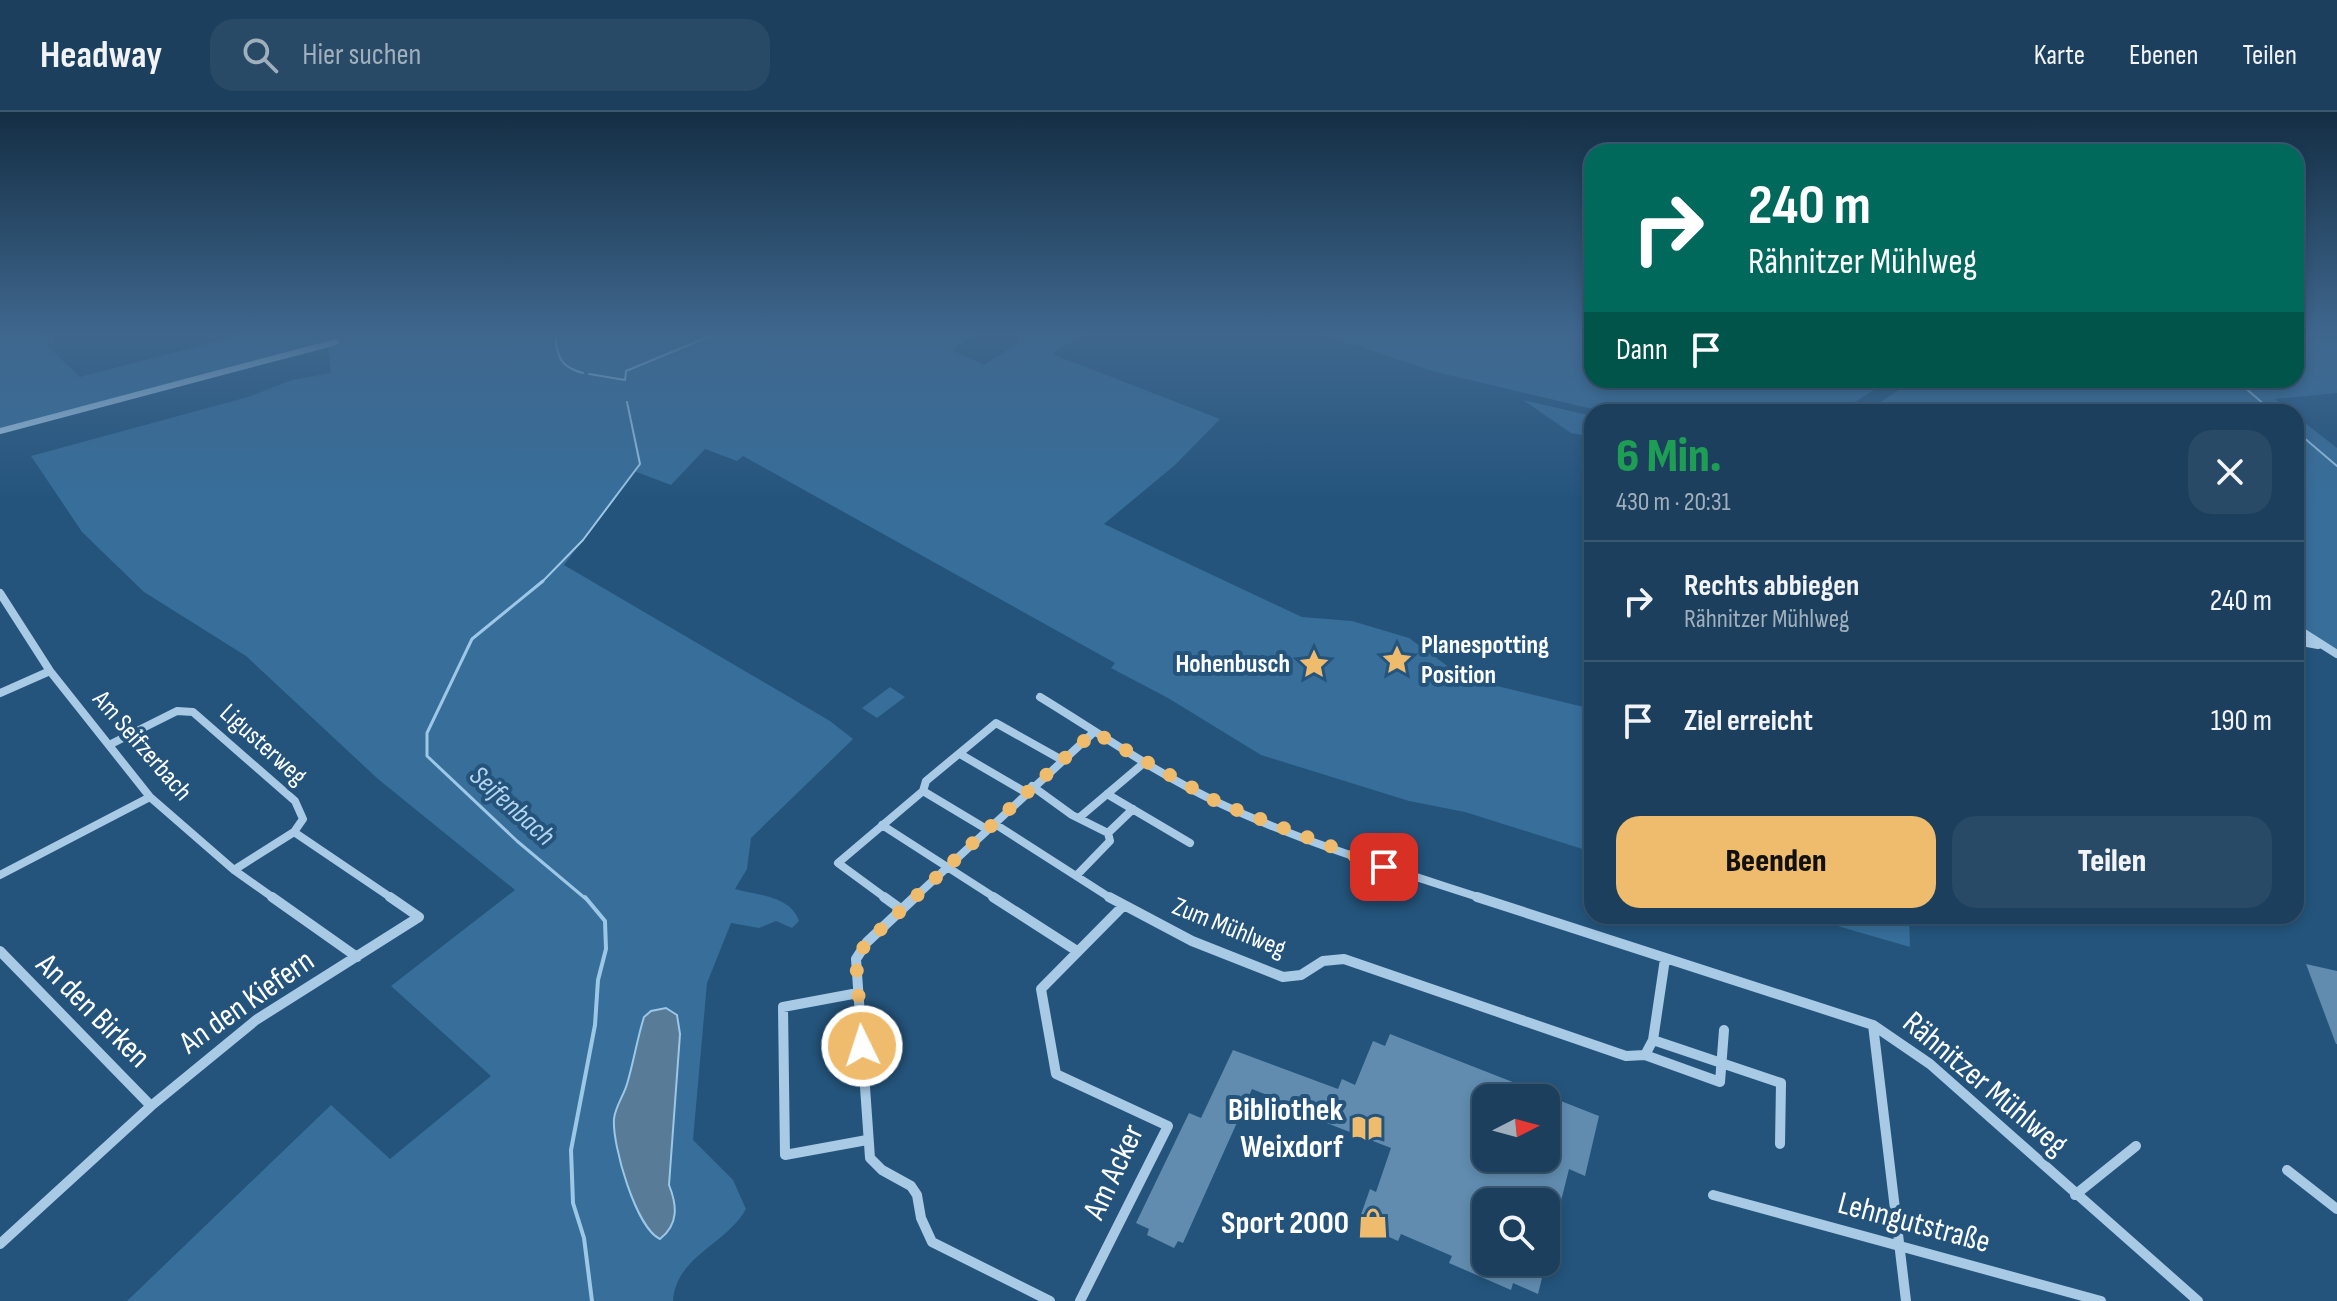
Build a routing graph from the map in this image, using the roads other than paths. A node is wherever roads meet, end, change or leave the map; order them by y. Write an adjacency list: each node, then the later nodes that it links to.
1 (157, 389): 2 (street)
2 (0, 431)
3 (0, 593): 8 (street, Am Seifzerbach)
4 (2304, 633): 6 (street)
5 (2304, 642): 6 (street)
6 (2323, 646): 7 (street)
7 (2337, 654)
8 (50, 671): 9 (street); 12 (street, Am Seifzerbach)
9 (0, 693)
10 (1040, 697): 11 (street, Rähnitzer Mühlweg)
11 (1094, 732): 14 (street); 15 (street, Rähnitzer Mühlweg)
12 (109, 745): 19 (street, Am Seifzerbach); 24 (street, Ligusterweg)
13 (960, 754): 14 (street); 16 (street); 17 (street)
14 (1062, 760): 16 (street)
15 (1145, 762): 18 (street); 36 (street, Rähnitzer Mühlweg)
16 (1028, 789): 21 (street); 23 (street)
17 (923, 791): 22 (street); 23 (street, Zum Mühlweg)
18 (1107, 794): 20 (street); 21 (street)
19 (150, 797): 28 (street, Am Seifzerbach); 29 (street)
20 (1133, 809): 25 (street); 26 (street)
21 (1080, 817): 25 (street)
22 (882, 825): 27 (street); 32 (street)
23 (991, 827): 27 (street); 30 (street, Zum Mühlweg)
24 (294, 832): 28 (street); 35 (street, An den Kiefern)
25 (1108, 833): 30 (street)
26 (1190, 843)
27 (947, 868): 32 (street); 34 (street)
28 (234, 870): 35 (street, Am Seifzerbach)
29 (0, 875)
30 (1077, 875): 31 (street, Zum Mühlweg)
31 (1123, 906): 34 (street, Am Acker); 41 (street, Zum Mühlweg)
32 (902, 910): 37 (street)
33 (0, 951): 43 (street, An den Birken)
34 (1077, 951): 54 (street, Am Acker)
35 (357, 957): 43 (street, An den Kiefern)
36 (1665, 959): 38 (street, Rähnitzer Mühlweg); 40 (street)
37 (858, 993): 44 (street); 44 (street)
38 (1873, 1025): 49 (street, Rähnitzer Mühlweg); 52 (street)
39 (1724, 1030): 42 (street)
40 (1653, 1040): 41 (street); 42 (street)
41 (1645, 1055): 42 (street, Zum Mühlweg)
42 (1722, 1064): 45 (street)
43 (151, 1106): 51 (street, An den Kiefern)
44 (867, 1140): 53 (street)
45 (1780, 1144)
46 (2136, 1146): 49 (street)
47 (2287, 1170): 50 (street)
48 (1713, 1195): 52 (street, Lehngutstraße)
49 (2075, 1195): 57 (street, Rähnitzer Mühlweg)
50 (2337, 1209)
51 (2, 1238)
52 (1900, 1246): 55 (street); 56 (street, Lehngutstraße)
53 (1050, 1301)
54 (1080, 1301)
55 (1906, 1301)
56 (2101, 1301)
57 (2198, 1301)

